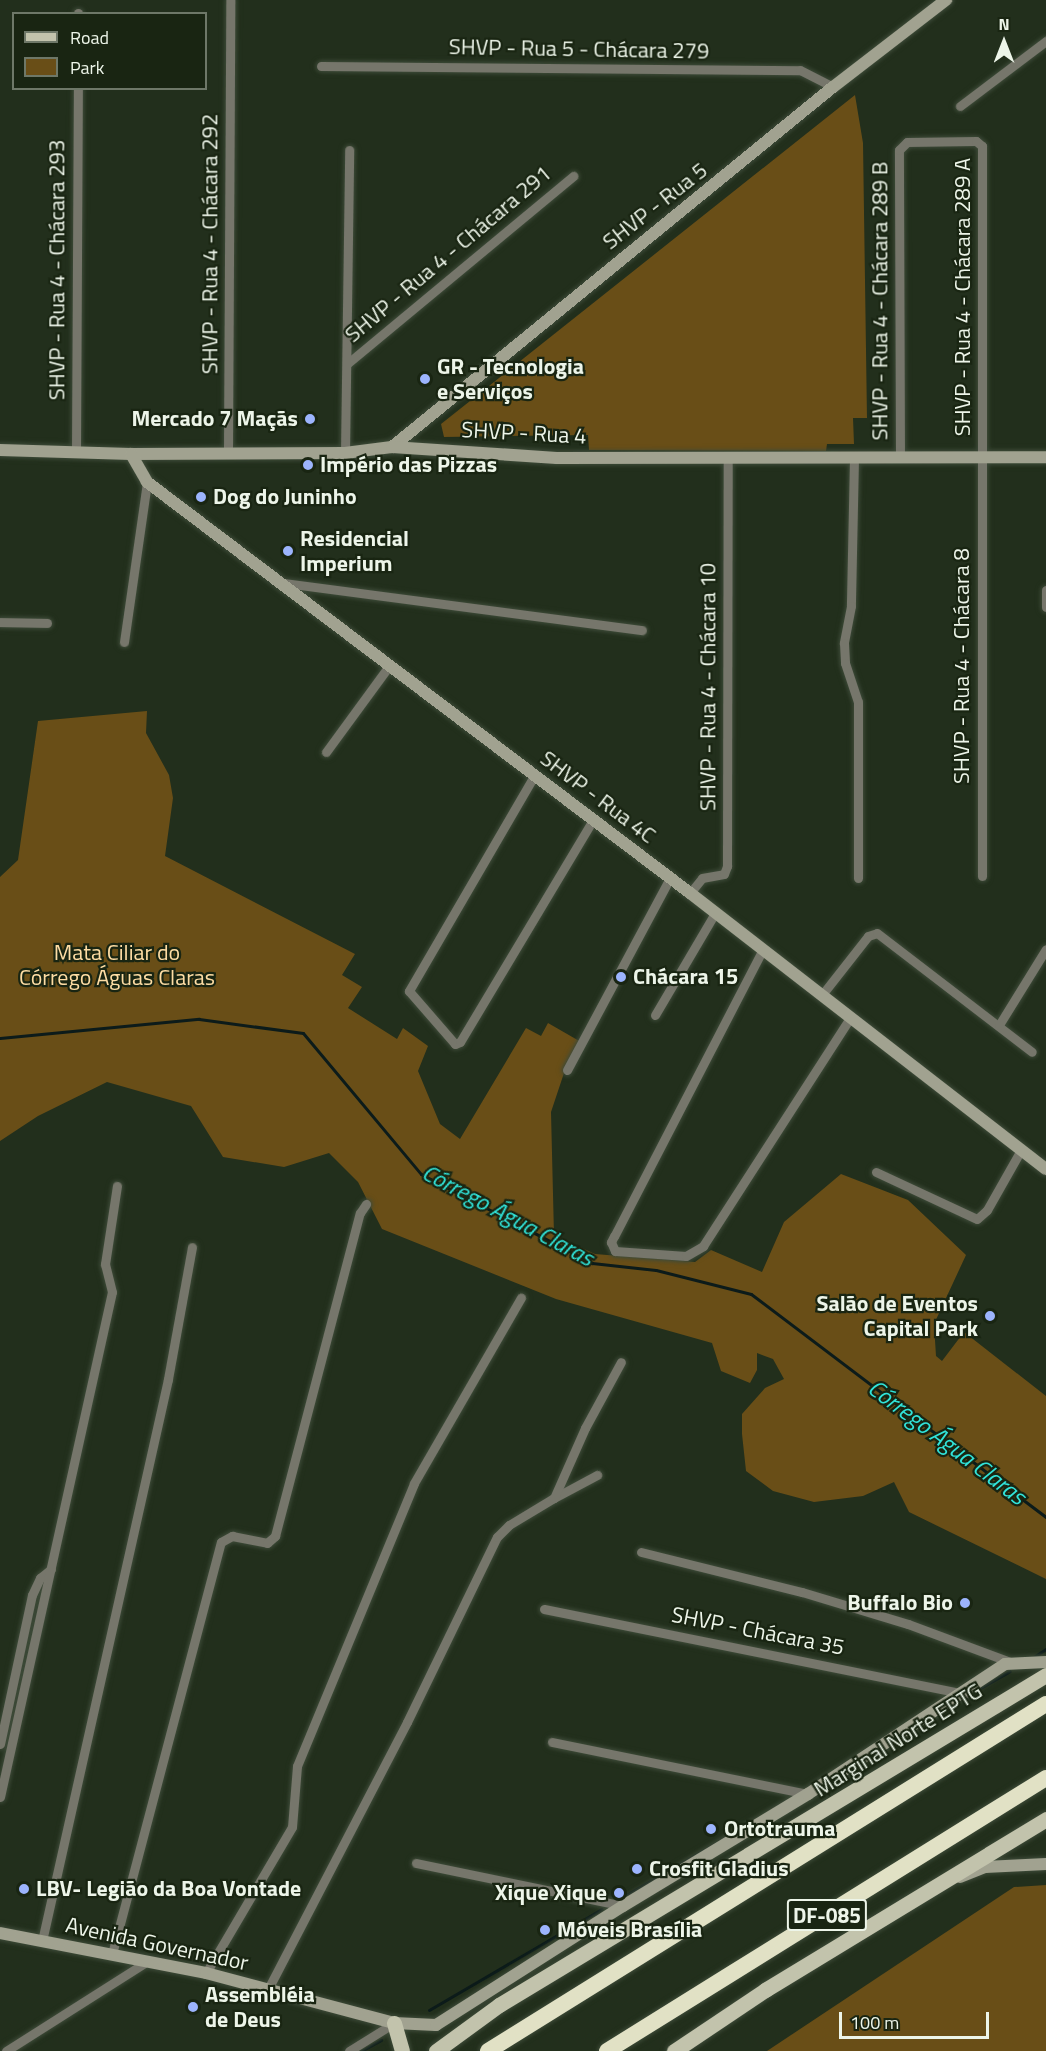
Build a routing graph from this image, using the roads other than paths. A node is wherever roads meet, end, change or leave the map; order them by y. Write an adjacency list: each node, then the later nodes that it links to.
1 (230, 0): 15 (street, SHVP - Rua 4 - Chácara 292)
2 (946, 0): 5 (street, SHVP - Rua 5)
3 (1046, 41): 7 (street)
4 (321, 66): 5 (street, SHVP - Rua 5 - Chácara 279)
5 (833, 87): 12 (street, SHVP - Rua 5)
6 (78, 90): 14 (street, SHVP - Rua 4 - Chácara 293)
7 (960, 106)
8 (976, 141): 18 (street, SHVP - Rua 4 - Chácara 289 A); 19 (street, SHVP - Rua 4 - Chácara 289 B)
9 (349, 150): 11 (street, SHVP - Rua 4 - Chácara 291)
10 (573, 176): 11 (street, SHVP - Rua 4 - Chácara 291)
11 (348, 363): 16 (street, SHVP - Rua 4 - Chácara 291)
12 (392, 447): 16 (street, SHVP - Rua 4); 21 (street, SHVP - Rua 4)
13 (0, 450): 14 (street, SHVP - Rua 4)
14 (76, 451): 17 (street, SHVP - Rua 4)
15 (228, 452): 16 (street, SHVP - Rua 4); 17 (street, SHVP - Rua 4)
16 (345, 453)
17 (131, 454): 23 (street, SHVP - Rua 4C)
18 (983, 456): 19 (street, SHVP - Rua 4); 20 (street, SHVP - Rua 4); 35 (street, SHVP - Rua 4 - Chácara 8)
19 (900, 457): 22 (street, SHVP - Rua 4)
20 (1046, 457)
21 (728, 458): 22 (street, SHVP - Rua 4); 38 (street, SHVP - Rua 4 - Chácara 10)
22 (854, 458): 37 (street)
23 (147, 482): 24 (street, SHVP - Rua 4C); 30 (street)
24 (284, 583): 29 (street); 31 (street, SHVP - Rua 4C)
25 (1046, 590): 26 (street)
26 (1046, 607)
27 (0, 622): 28 (street)
28 (47, 623)
29 (642, 630)
30 (123, 642)
31 (389, 666): 32 (street); 33 (street, SHVP - Rua 4C)
32 (326, 752)
33 (534, 776): 34 (street, SHVP - Rua 4C); 34 (street)
34 (593, 820): 36 (street, SHVP - Rua 4C)
35 (982, 876)
36 (670, 878): 38 (street, SHVP - Rua 4C); 47 (street)
37 (858, 878)
38 (690, 892): 39 (street, SHVP - Rua 4C)
39 (715, 913): 41 (street, SHVP - Rua 4C); 43 (street)
40 (1046, 949): 45 (street)
41 (762, 951): 42 (street, SHVP - Rua 4C); 44 (street)
42 (821, 996): 44 (street, SHVP - Rua 4C); 45 (street)
43 (656, 1015)
44 (850, 1018): 48 (street, SHVP - Rua 4C)
45 (999, 1026): 46 (street)
46 (1032, 1052)
47 (567, 1070)
48 (1021, 1150): 49 (street, SHVP - Rua 4C); 50 (street)
49 (1046, 1169)
50 (876, 1172)
51 (117, 1186): 59 (street)
52 (366, 1204): 78 (street)
53 (192, 1247): 77 (street)
54 (521, 1298): 80 (street)
55 (621, 1362): 57 (street)
56 (597, 1476): 57 (street)
57 (554, 1498): 81 (street)
58 (641, 1552): 61 (street, SHVP - Chácara 35)
59 (51, 1569): 67 (street); 70 (street)
60 (544, 1609): 64 (street, SHVP - Chácara 35)
61 (1010, 1662): 62 (street, SHVP - Chácara 35); 64 (street)
62 (1046, 1662)
63 (1046, 1675): 88 (main road, Marginal Norte EPTG)
64 (964, 1694): 69 (street)
65 (1046, 1704): 89 (highway, DF-085)
66 (552, 1742): 69 (street)
67 (0, 1744)
68 (1046, 1778): 90 (highway, DF-085)
69 (808, 1794): 75 (street)
70 (0, 1797)
71 (1046, 1819): 74 (main road)
72 (416, 1863): 75 (street)
73 (1046, 1864): 74 (street)
74 (940, 1886): 91 (main road)
75 (623, 1906): 82 (street, Avenida Governador)
76 (0, 1933): 77 (street, Avenida Governador)
77 (42, 1941): 78 (street, Avenida Governador)
78 (112, 1954): 79 (street, Avenida Governador)
79 (146, 1962): 80 (street, Avenida Governador); 83 (street)
80 (206, 1973): 81 (street, Avenida Governador)
81 (267, 1991): 82 (street, Avenida Governador)
82 (394, 2023): 86 (street); 87 (main road)
83 (21, 2042): 84 (street); 85 (street)
84 (6, 2051)
85 (27, 2051)
86 (349, 2051)
87 (402, 2051)
88 (436, 2051)
89 (488, 2051)
90 (608, 2051)
91 (674, 2051)

